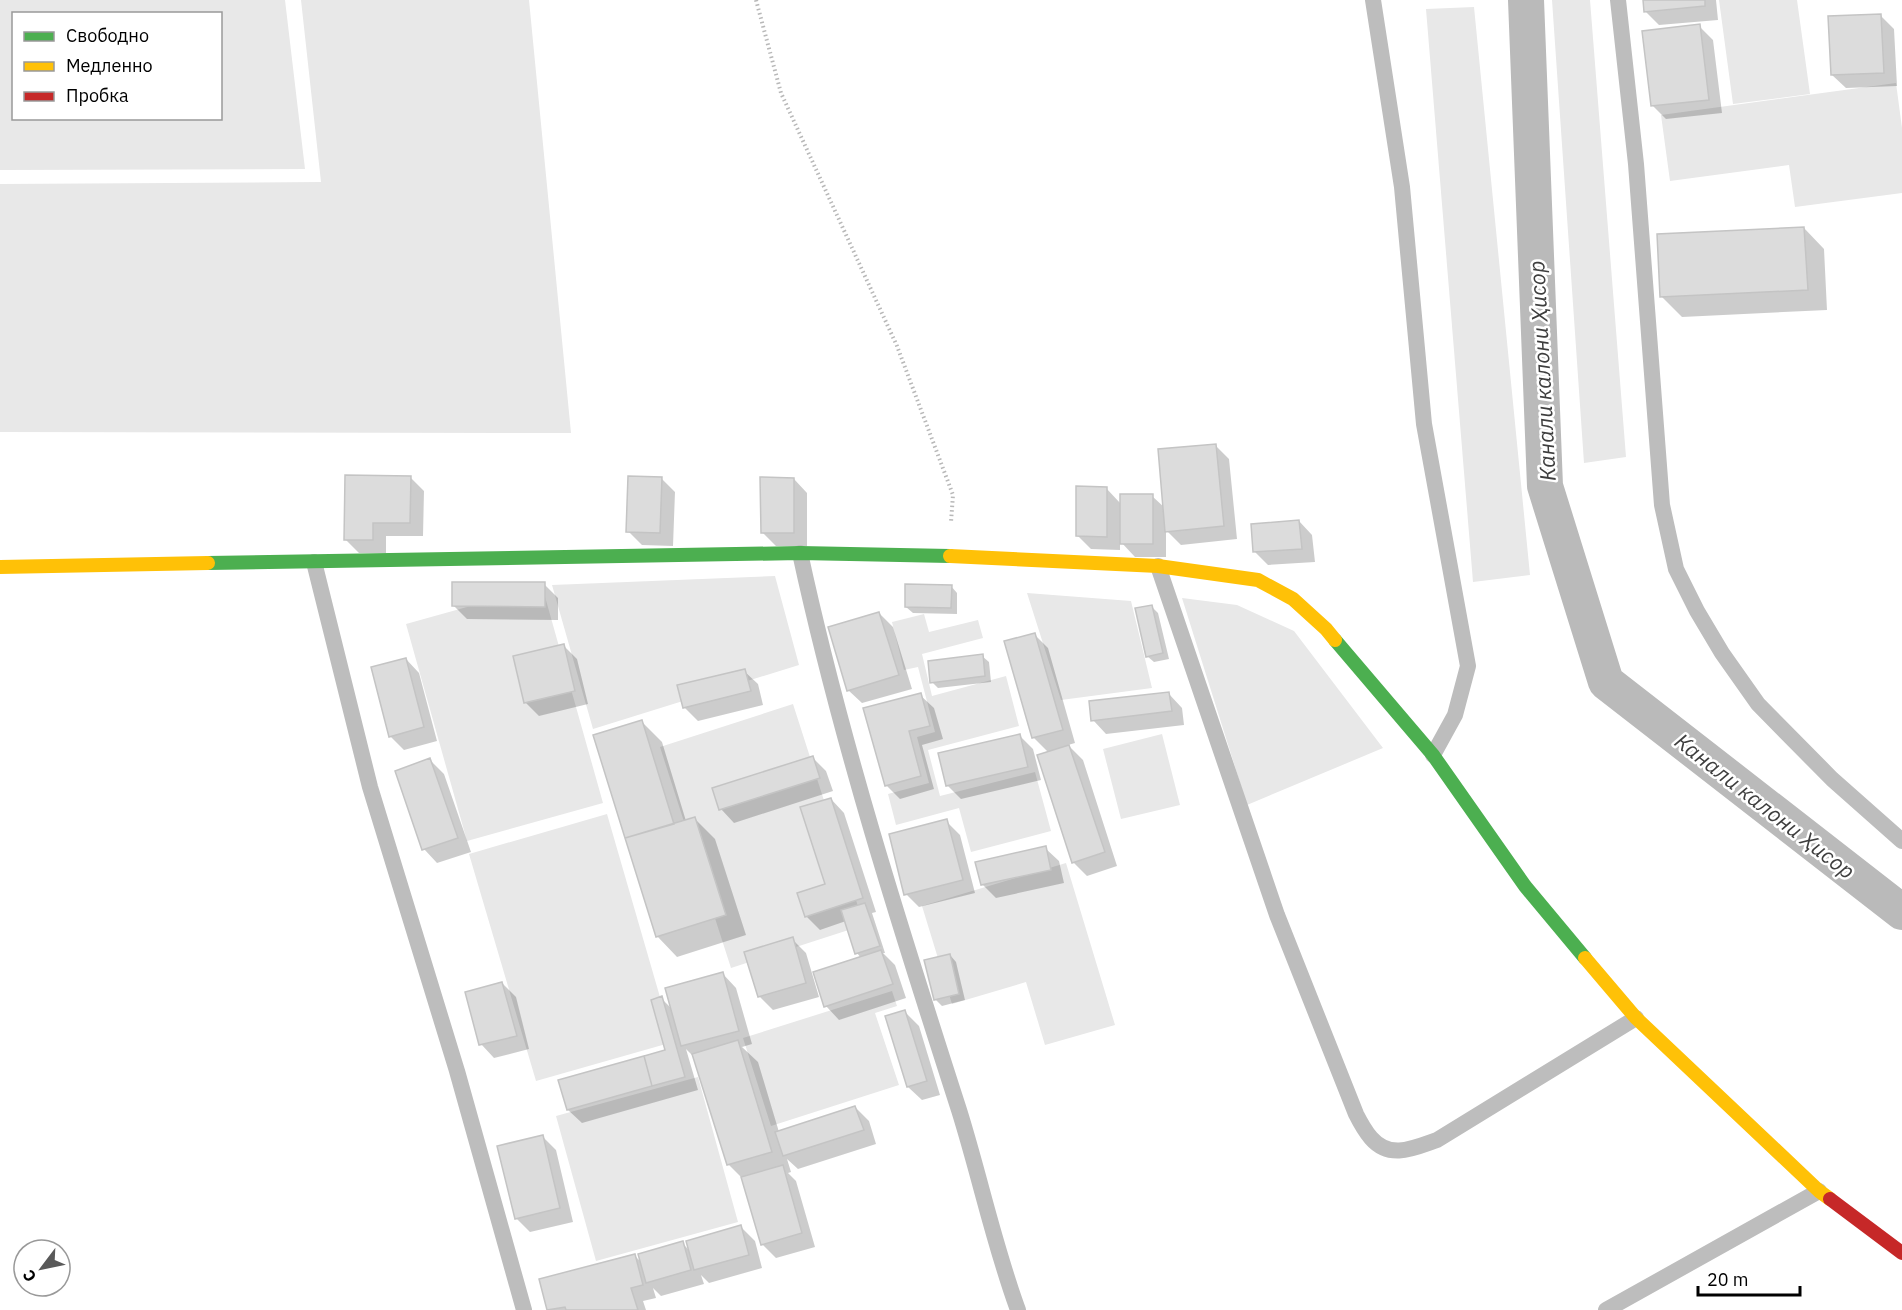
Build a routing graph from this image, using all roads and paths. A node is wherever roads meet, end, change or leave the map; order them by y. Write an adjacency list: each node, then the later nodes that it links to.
1 (756, 0): 5 (path)
2 (1373, 0): 9 (lane)
3 (1618, 0): 10 (lane)
4 (800, 554): 5 (street); 6 (street); 15 (lane)
5 (950, 556): 7 (street)
6 (314, 562): 8 (street); 14 (lane)
7 (1158, 566): 9 (street); 11 (lane)
8 (0, 567)
9 (1433, 755): 11 (street)
10 (1902, 841)
11 (1636, 1018): 12 (street)
12 (1819, 1191): 13 (street); 16 (lane)
13 (1902, 1252)
14 (524, 1310)
15 (1018, 1310)
16 (1606, 1310)

